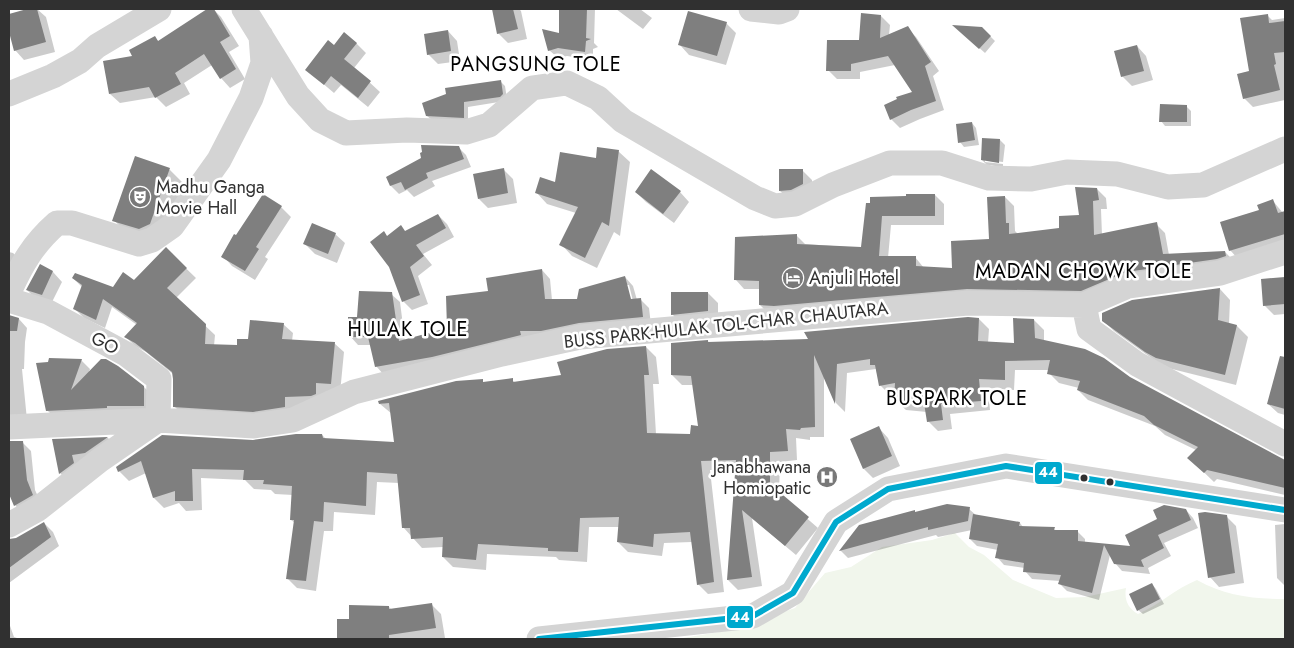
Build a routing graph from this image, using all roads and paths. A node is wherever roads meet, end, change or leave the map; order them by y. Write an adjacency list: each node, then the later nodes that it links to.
1 (159, 9): 6 (street)
2 (244, 9): 5 (street)
3 (751, 9): 4 (street)
4 (787, 9)
5 (262, 36): 7 (street); 9 (street)
6 (9, 94)
7 (1285, 149)
8 (1285, 252): 11 (street)
9 (9, 292)
10 (9, 300): 12 (street, GO)
11 (1084, 305): 12 (street, BUSS PARK-HULAK TOL-CHAR CHAUTARA); 14 (street)
12 (158, 420): 13 (street, BUSS PARK-HULAK TOL-CHAR CHAUTARA); 16 (street)
13 (9, 427)
14 (1285, 444)
15 (1285, 510): 17 (street)
16 (9, 525)
17 (539, 639)

